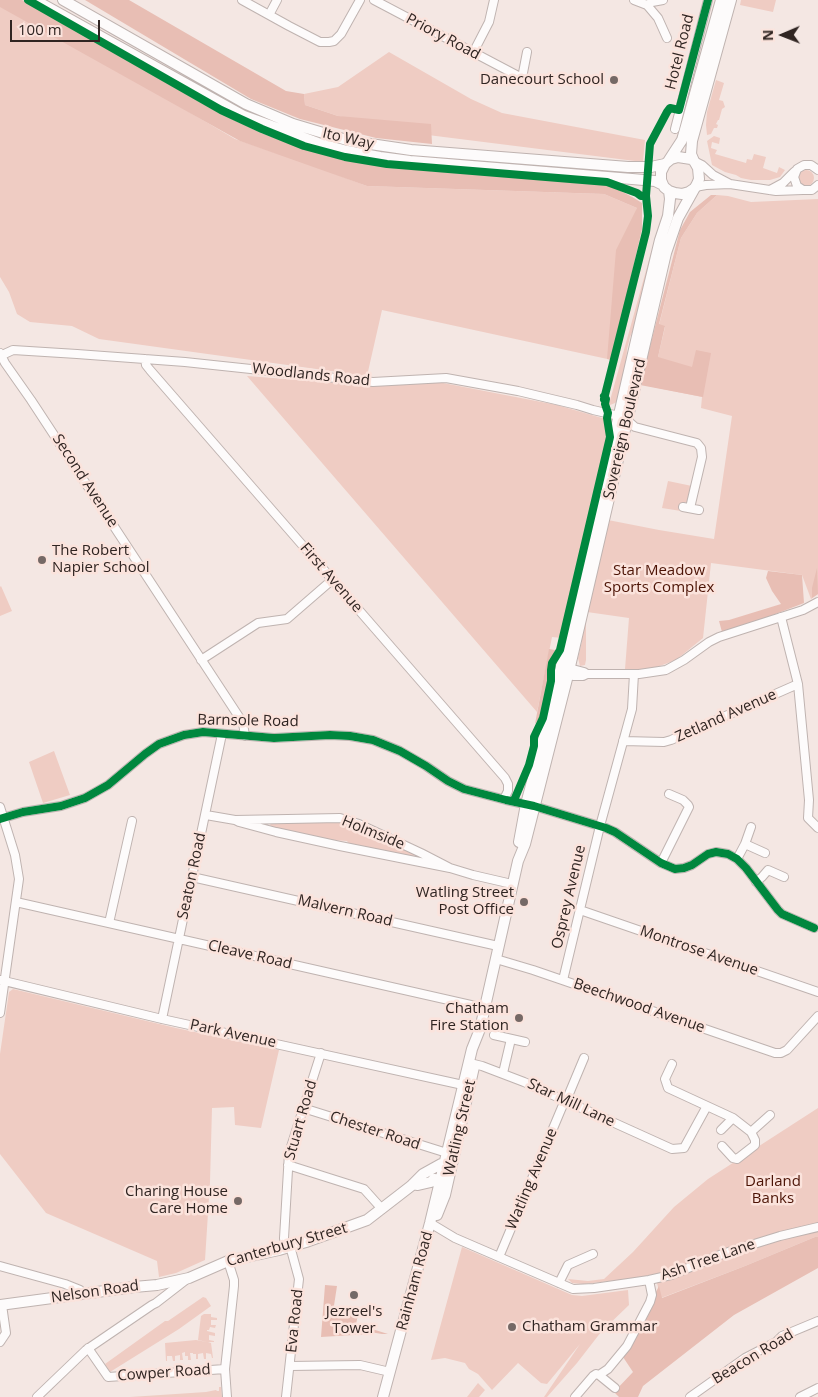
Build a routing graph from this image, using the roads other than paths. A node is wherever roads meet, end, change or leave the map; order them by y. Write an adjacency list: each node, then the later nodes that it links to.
1 (35, 0): 27 (main road, Ito Way)
2 (63, 0): 22 (main road, Ito Way)
3 (242, 0): 14 (street)
4 (277, 0): 14 (street)
5 (360, 0): 14 (street)
6 (374, 0): 17 (street, Priory Road)
7 (494, 0): 17 (street)
8 (634, 0): 13 (street)
9 (663, 0): 13 (street)
10 (708, 0): 19 (street, Hotel Road)
11 (721, 0): 22 (main road)
12 (731, 0): 21 (main road)
13 (647, 5): 15 (street)
14 (269, 15)
15 (667, 38)
16 (527, 52): 17 (street, Priory Road)
17 (473, 53)
18 (670, 108): 19 (street)
19 (679, 110): 20 (street, Hotel Road)
20 (675, 129)
21 (694, 161): 22 (main road); 25 (street); 28 (main road)
22 (667, 162): 27 (main road)
23 (818, 169): 24 (street)
24 (796, 170): 29 (street); 30 (street)
25 (730, 184): 28 (street); 29 (street)
26 (818, 185): 30 (street)
27 (666, 188): 28 (main road); 33 (main road, Sovereign Boulevard)
28 (695, 188): 33 (main road, Sovereign Boulevard)
29 (770, 190): 30 (street)
30 (803, 190)
31 (1, 355): 32 (street, Woodlands Road); 38 (street, Second Avenue)
32 (145, 359): 33 (street, Woodlands Road); 35 (street, First Avenue)
33 (623, 418): 34 (street, Woodlands Road); 39 (main road, Sovereign Boulevard)
34 (699, 510)
35 (332, 580): 38 (street); 47 (street, First Avenue)
36 (817, 603): 37 (street)
37 (781, 617): 40 (street); 41 (street)
38 (201, 660): 43 (street, Second Avenue)
39 (564, 670): 40 (street); 45 (main road, Watling Street); 48 (main road, Watling Street)
40 (634, 674): 44 (street, Osprey Avenue)
41 (798, 684): 44 (street, Zetland Avenue); 58 (street)
42 (222, 734): 43 (street, Barnsole Road); 50 (street, Seaton Road); 51 (street, Barnsole Road)
43 (245, 736): 47 (street, Barnsole Road)
44 (623, 741): 55 (street, Osprey Avenue)
45 (529, 793): 47 (street, Barnsole Road); 48 (main road, Watling Street)
46 (668, 794): 64 (street)
47 (504, 799): 48 (street, Barnsole Road)
48 (530, 806): 55 (street, Barnsole Road); 69 (main road, Watling Street)
49 (0, 807): 51 (street)
50 (206, 815): 53 (street, Holmside); 66 (street, Seaton Road)
51 (2, 818): 70 (street)
52 (264, 818): 53 (street, Holmside); 56 (street); 60 (street, Holmside)
53 (235, 820): 56 (street, Holmside)
54 (132, 821): 72 (street)
55 (600, 826): 64 (street, Barnsole Road); 71 (street, Osprey Avenue)
56 (263, 828): 63 (street, Holmside)
57 (751, 828): 59 (street)
58 (818, 828)
59 (745, 844): 61 (street); 62 (street)
60 (421, 853): 63 (street, Holmside); 65 (street, Holmside)
61 (765, 853)
62 (737, 859): 64 (street); 68 (street)
63 (418, 862): 65 (street, Holmside)
64 (661, 863)
65 (450, 868): 69 (street, Holmside)
66 (192, 877): 74 (street, Seaton Road); 75 (street, Malvern Road)
67 (784, 877): 68 (street)
68 (756, 882): 73 (street)
69 (512, 884): 75 (main road, Watling Street)
70 (16, 902): 72 (street, Cleave Road); 78 (street)
71 (580, 910): 77 (street, Osprey Avenue); 79 (street, Montrose Avenue)
72 (110, 923): 74 (street, Cleave Road)
73 (814, 928)
74 (178, 939): 80 (street, Cleave Road); 83 (street, Seaton Road)
75 (498, 946): 76 (main road, Watling Street)
76 (496, 959): 77 (street, Beechwood Avenue); 80 (main road, Watling Street)
77 (563, 980): 82 (street, Beechwood Avenue)
78 (2, 981): 81 (street); 83 (street, Park Avenue)
79 (818, 992)
80 (484, 1008): 89 (main road, Watling Street)
81 (0, 1013)
82 (818, 1016)
83 (162, 1019): 87 (street, Park Avenue)
84 (494, 1035): 85 (street)
85 (511, 1039): 86 (street); 91 (street)
86 (525, 1042)
87 (321, 1053): 92 (street, Park Avenue); 95 (street, Stuart Road)
88 (584, 1058): 93 (street, Watling Avenue)
89 (471, 1064): 91 (street, Star Mill Lane); 92 (main road, Watling Street); 103 (main road, Watling Street)
90 (672, 1064): 94 (street)
91 (503, 1074): 93 (street, Star Mill Lane)
92 (463, 1085): 101 (main road, Watling Street)
93 (566, 1101): 94 (street, Star Mill Lane); 111 (street, Watling Avenue)
94 (707, 1106): 97 (street)
95 (303, 1108): 101 (street, Chester Road); 102 (street, Stuart Road)
96 (770, 1115): 99 (street)
97 (733, 1118): 98 (street); 99 (street)
98 (721, 1130)
99 (751, 1132): 100 (street)
100 (722, 1146)
101 (446, 1159): 103 (main road, Rainham Road); 104 (main road, Canterbury Street)
102 (288, 1165): 106 (street); 109 (street, Stuart Road)
103 (445, 1180): 104 (main road, Canterbury Street); 105 (main road, Rainham Road); 107 (main road, Watling Street)
104 (410, 1187): 105 (main road); 106 (main road, Canterbury Street)
105 (436, 1198): 107 (main road, Rainham Road)
106 (382, 1209): 109 (main road, Canterbury Street)
107 (430, 1223): 111 (street, Ash Tree Lane); 129 (main road, Rainham Road)
108 (818, 1227): 115 (street, Ash Tree Lane)
109 (288, 1247): 112 (main road, Canterbury Street); 127 (street, Eva Road)
110 (593, 1254): 117 (street)
111 (498, 1257): 117 (street, Ash Tree Lane)
112 (228, 1262): 114 (main road, Canterbury Street); 128 (street)
113 (0, 1266): 116 (street)
114 (189, 1278): 118 (main road, Nelson Road); 121 (street, Canterbury Street)
115 (649, 1280): 117 (street, Ash Tree Lane); 130 (street)
116 (55, 1282): 119 (street); 120 (street)
117 (559, 1283)
118 (160, 1284): 119 (main road, Nelson Road); 121 (street); 122 (street)
119 (82, 1294): 120 (main road, Nelson Road)
120 (64, 1296): 123 (main road, Nelson Road)
121 (163, 1296): 122 (street, Canterbury Street)
122 (152, 1304): 126 (street, Canterbury Street)
123 (1, 1305): 125 (street)
124 (818, 1321): 138 (street, Beacon Road)
125 (0, 1342)
126 (88, 1348): 128 (street, Cowper Road); 133 (street, Canterbury Street)
127 (290, 1366): 129 (street); 135 (street, Eva Road)
128 (225, 1370): 134 (street)
129 (390, 1372): 136 (main road, Rainham Road)
130 (599, 1375): 131 (street); 137 (street)
131 (615, 1388)
132 (818, 1388): 139 (street)
133 (37, 1397)
134 (227, 1397)
135 (286, 1397)
136 (383, 1397)
137 (575, 1397)
138 (690, 1397)
139 (800, 1397)

